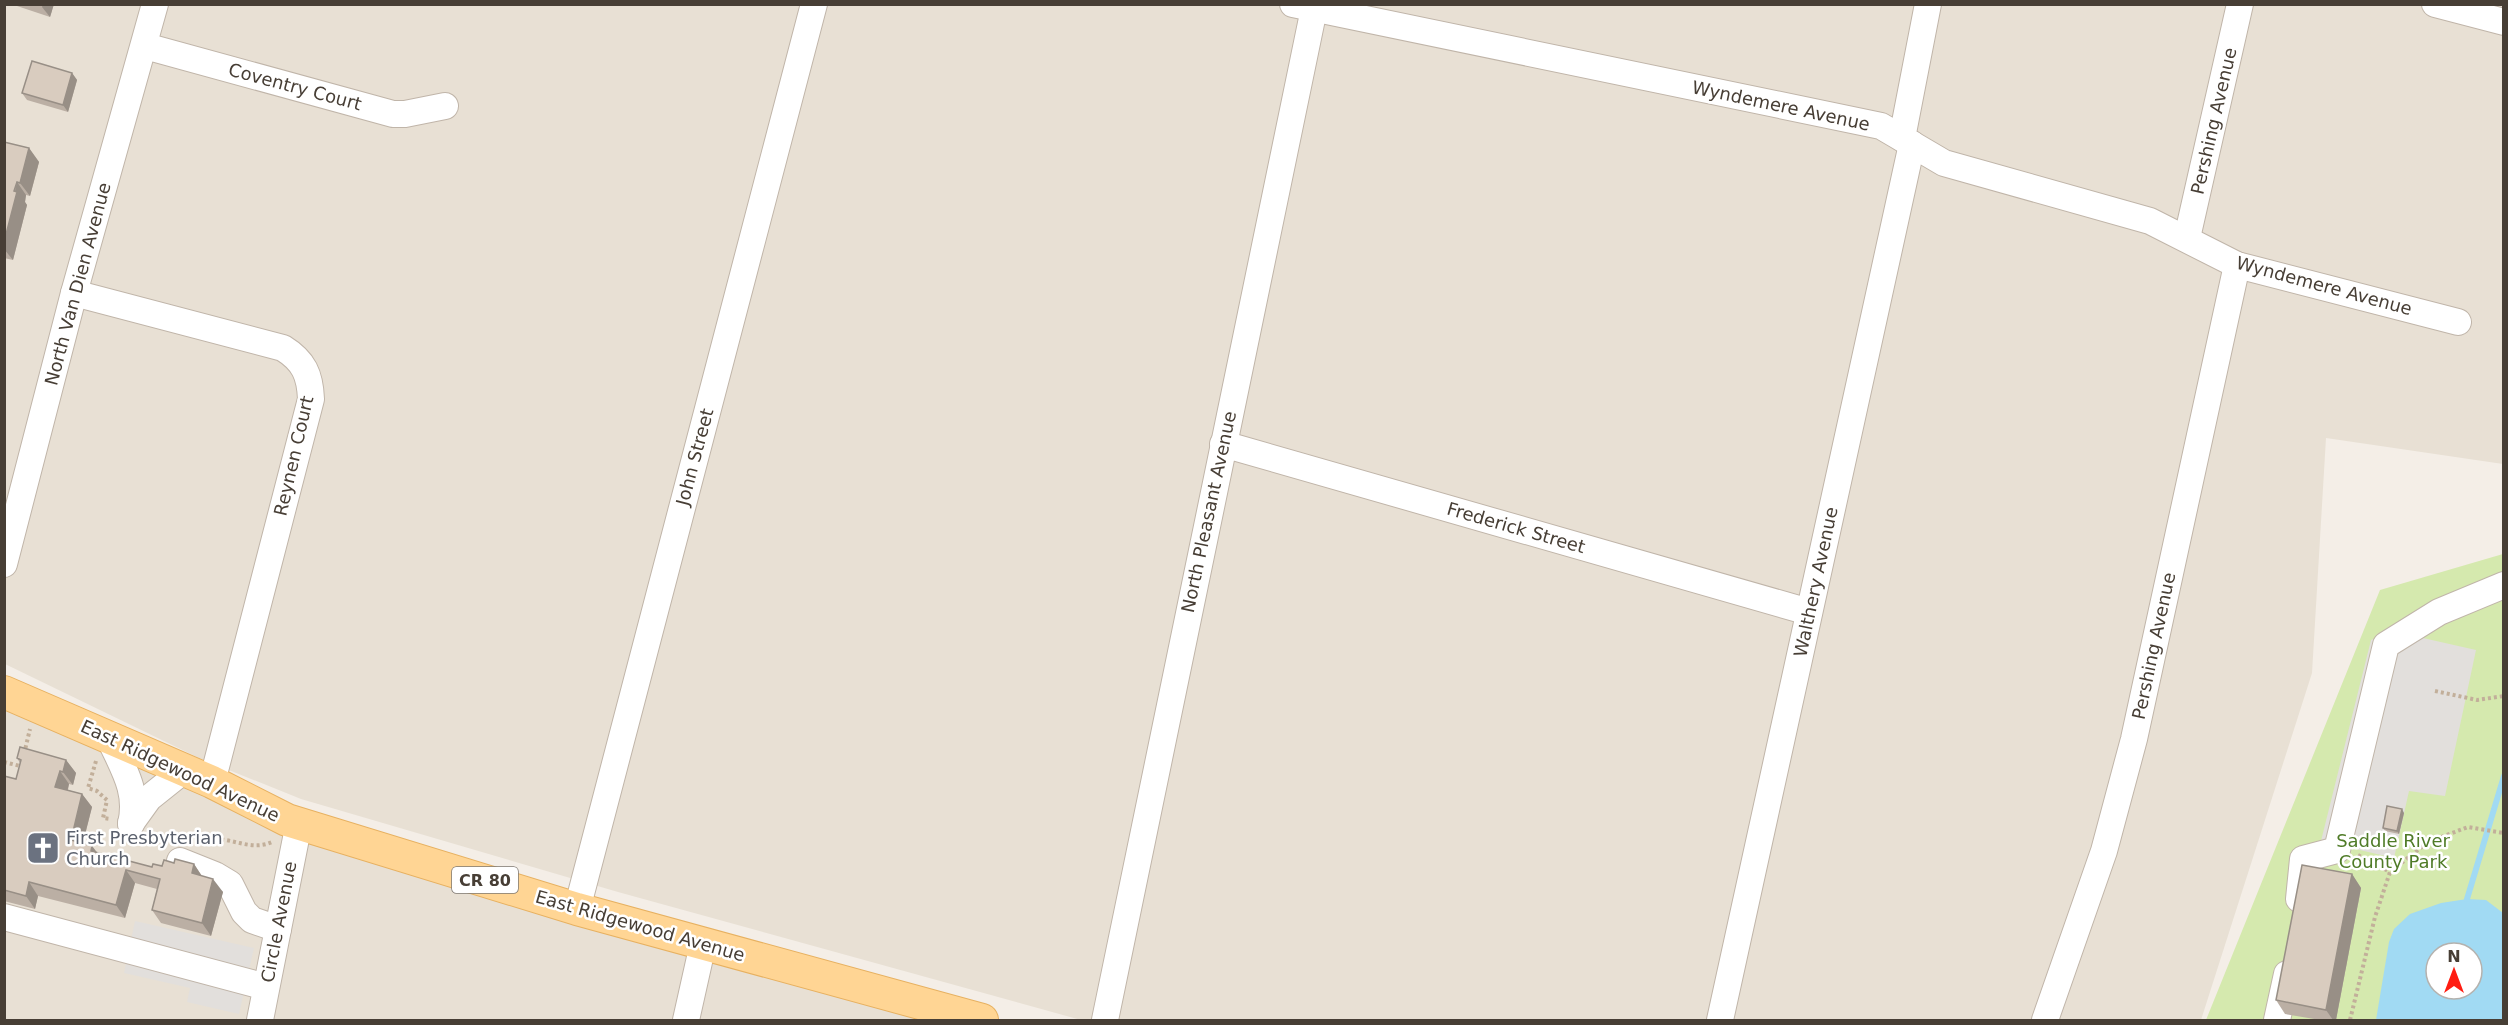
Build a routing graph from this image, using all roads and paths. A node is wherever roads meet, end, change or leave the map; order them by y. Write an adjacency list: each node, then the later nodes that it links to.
1 (155, 4): 8 (street, North Van Dien Avenue)
2 (813, 4): 34 (street, John Street)
3 (1928, 4): 10 (street, Walthery Avenue)
4 (2240, 4): 11 (street, Pershing Avenue)
5 (2435, 4): 7 (street)
6 (1308, 6): 10 (street, Wyndemere Avenue); 15 (street, North Pleasant Avenue)
7 (2504, 22)
8 (145, 46): 9 (street, Coventry Court); 13 (street, North Van Dien Avenue)
9 (445, 105)
10 (1907, 141): 11 (street, Wyndemere Avenue); 18 (street, Walthery Avenue)
11 (2187, 238): 12 (street, Wyndemere Avenue)
12 (2237, 265): 14 (street, Wyndemere Avenue); 46 (street, Pershing Avenue)
13 (74, 292): 16 (street, North Van Dien Avenue); 27 (street, Reynen Court)
14 (2458, 322)
15 (1223, 444): 18 (street, Frederick Street); 44 (street, North Pleasant Avenue)
16 (4, 564)
17 (2504, 585): 31 (street)
18 (1809, 612): 45 (street, Walthery Avenue)
19 (2435, 691): 21 (path)
20 (4, 692): 23 (main road, East Ridgewood Avenue / CR 80)
21 (2504, 696)
22 (32, 722): 25 (path)
23 (103, 745): 27 (main road, East Ridgewood Avenue / CR 80); 28 (street); 28 (path)
24 (4, 762): 25 (path)
25 (21, 766): 26 (path)
26 (28, 768)
27 (198, 776): 28 (street); 29 (main road, East Ridgewood Avenue / CR 80)
28 (131, 824)
29 (289, 831): 32 (path); 34 (main road, East Ridgewood Avenue / CR 80); 37 (street, Circle Avenue)
30 (2504, 833): 33 (path)
31 (2337, 850): 33 (path); 36 (street)
32 (180, 861): 37 (street)
33 (2390, 872): 48 (path)
34 (577, 909): 38 (main road, East Ridgewood Avenue / CR 80)
35 (4, 917): 40 (street)
36 (2297, 919)
37 (278, 929): 40 (street, Circle Avenue)
38 (703, 944): 42 (street); 43 (main road, East Ridgewood Avenue / CR 80)
39 (2290, 953): 47 (street)
40 (266, 987): 41 (street, Circle Avenue)
41 (260, 1020)
42 (686, 1020)
43 (982, 1020)
44 (1105, 1020)
45 (1720, 1020)
46 (2044, 1020)
47 (2277, 1020)
48 (2350, 1020)

